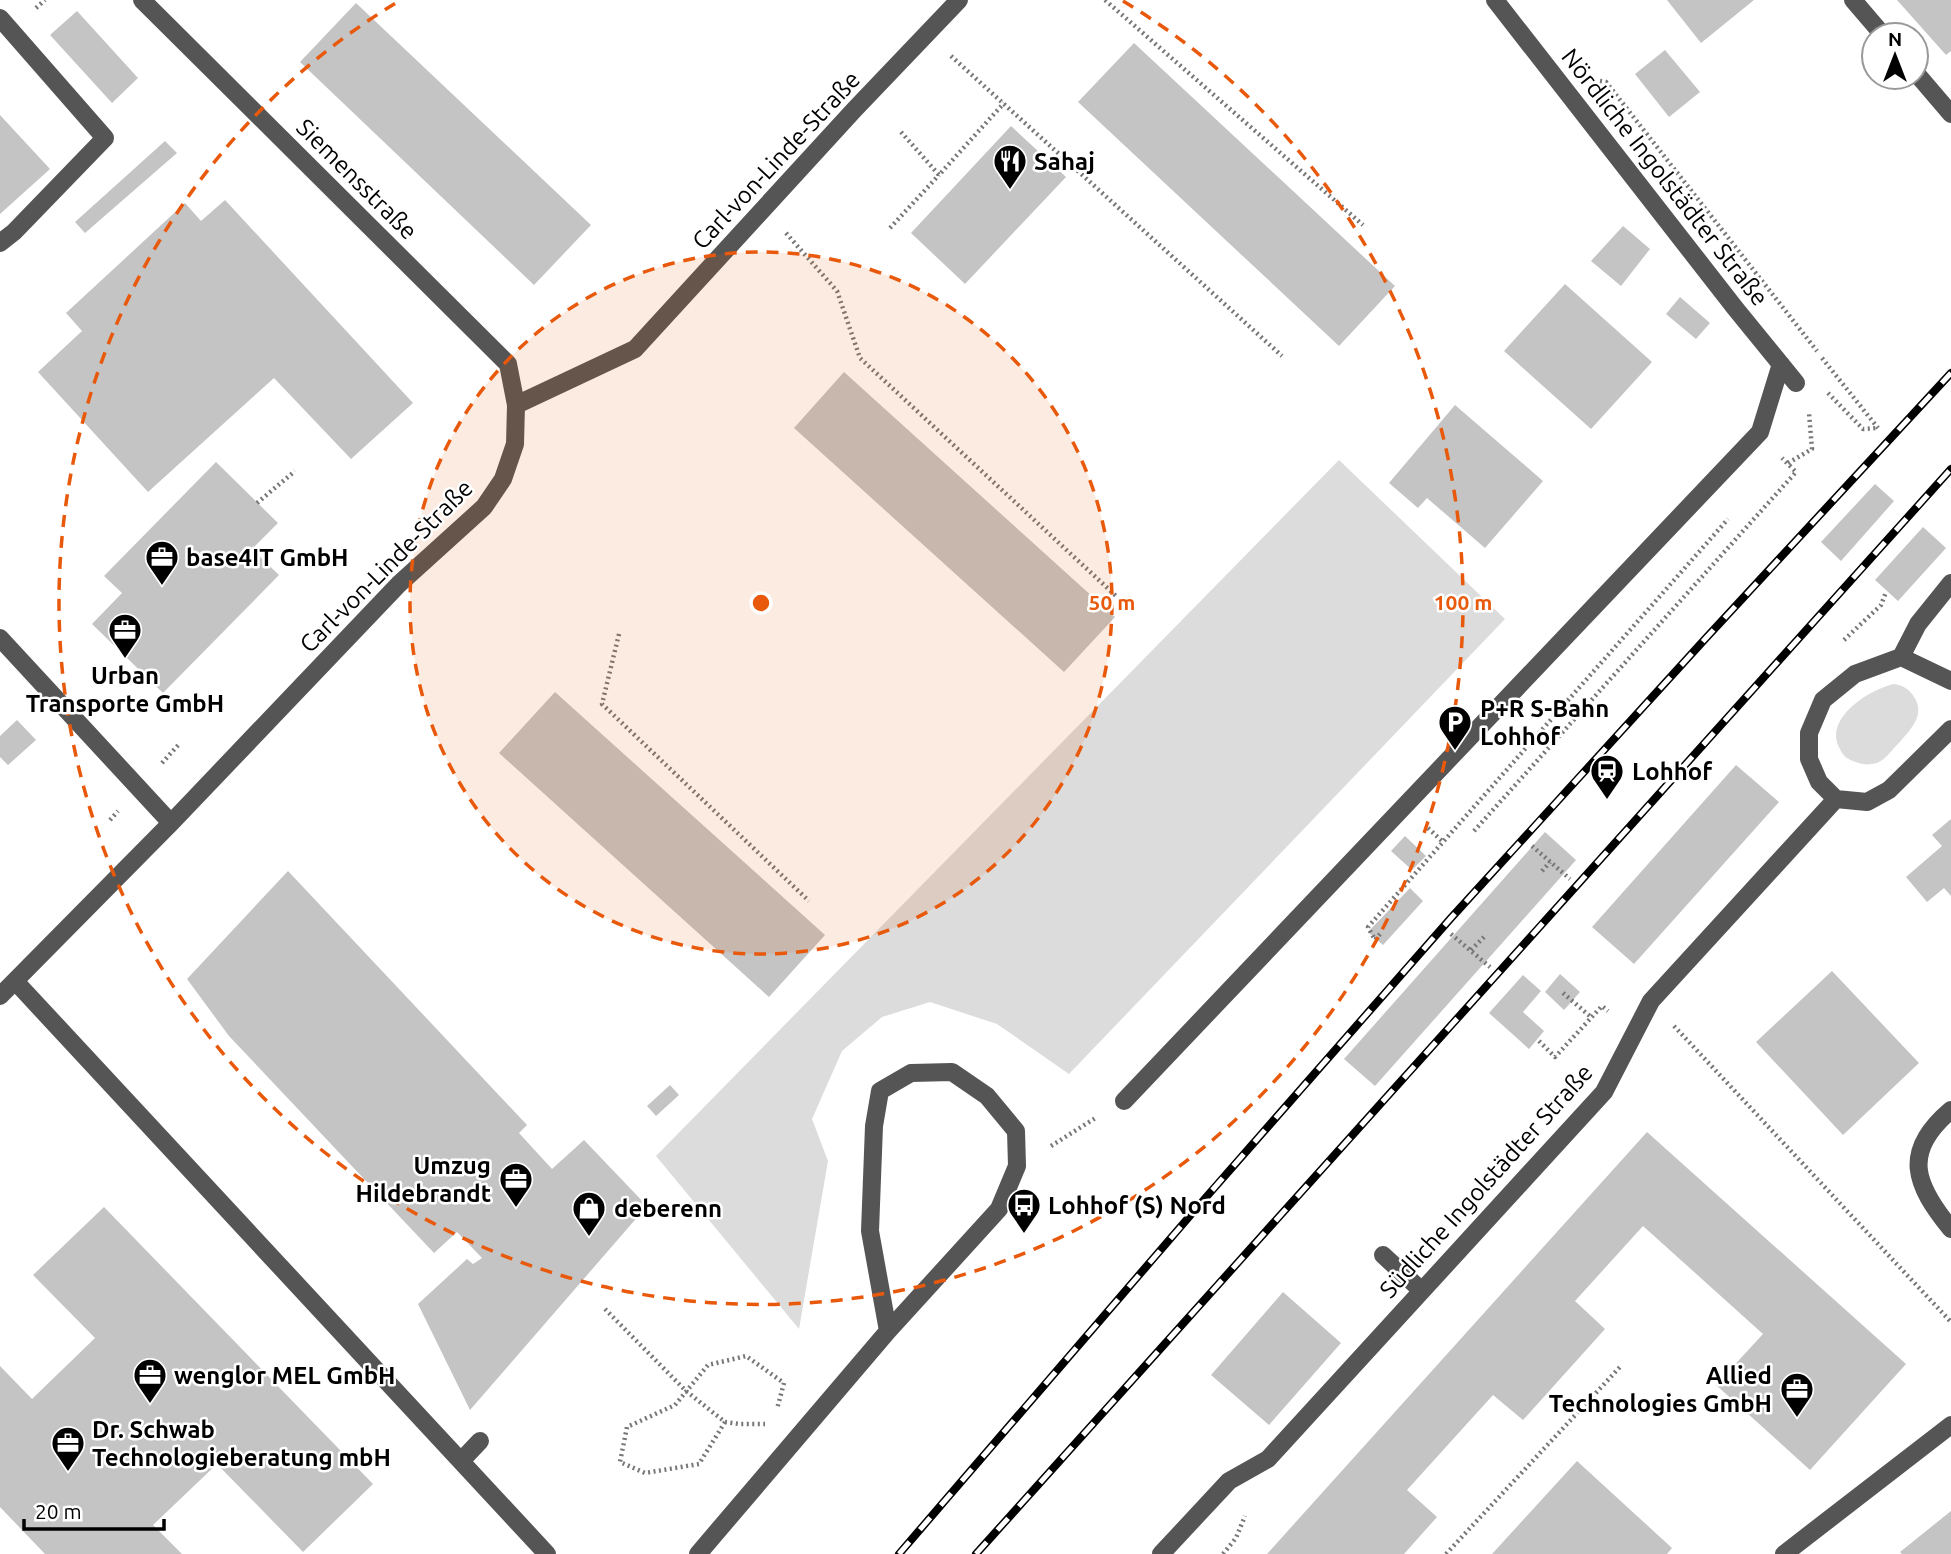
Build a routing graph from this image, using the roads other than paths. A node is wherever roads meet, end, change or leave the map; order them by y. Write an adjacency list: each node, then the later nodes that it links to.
1 (142, 0): 12 (street, Siemensstraße)
2 (959, 0): 12 (street, Carl-von-Linde-Straße)
3 (1495, 0): 10 (street, Nördliche Ingolstädter Straße)
4 (1853, 0): 6 (street)
5 (0, 18): 9 (street)
6 (1871, 21)
7 (1930, 89): 8 (street)
8 (1951, 114)
9 (0, 243)
10 (1781, 364): 11 (street, Nördliche Ingolstädter Straße); 22 (street)
11 (1796, 383)
12 (516, 405): 19 (street, Carl-von-Linde-Straße)
13 (1951, 583): 15 (street)
14 (0, 639): 19 (street)
15 (1900, 657): 16 (street); 18 (street)
16 (1951, 681)
17 (1951, 729): 18 (street)
18 (1836, 799): 26 (street, Südliche Ingolstädter Straße)
19 (170, 823): 20 (street, Carl-von-Linde-Straße)
20 (15, 981): 21 (street, Carl-von-Linde-Straße); 30 (street)
21 (0, 996)
22 (1124, 1101)
23 (1951, 1110): 24 (street)
24 (1951, 1229)
25 (1384, 1255): 26 (street)
26 (1422, 1291): 33 (street, Südliche Ingolstädter Straße)
27 (888, 1331): 27 (street); 32 (street)
28 (1951, 1426): 34 (street)
29 (480, 1441): 30 (street)
30 (461, 1461): 31 (street)
31 (547, 1554)
32 (698, 1554)
33 (1161, 1554)
34 (1784, 1554)

